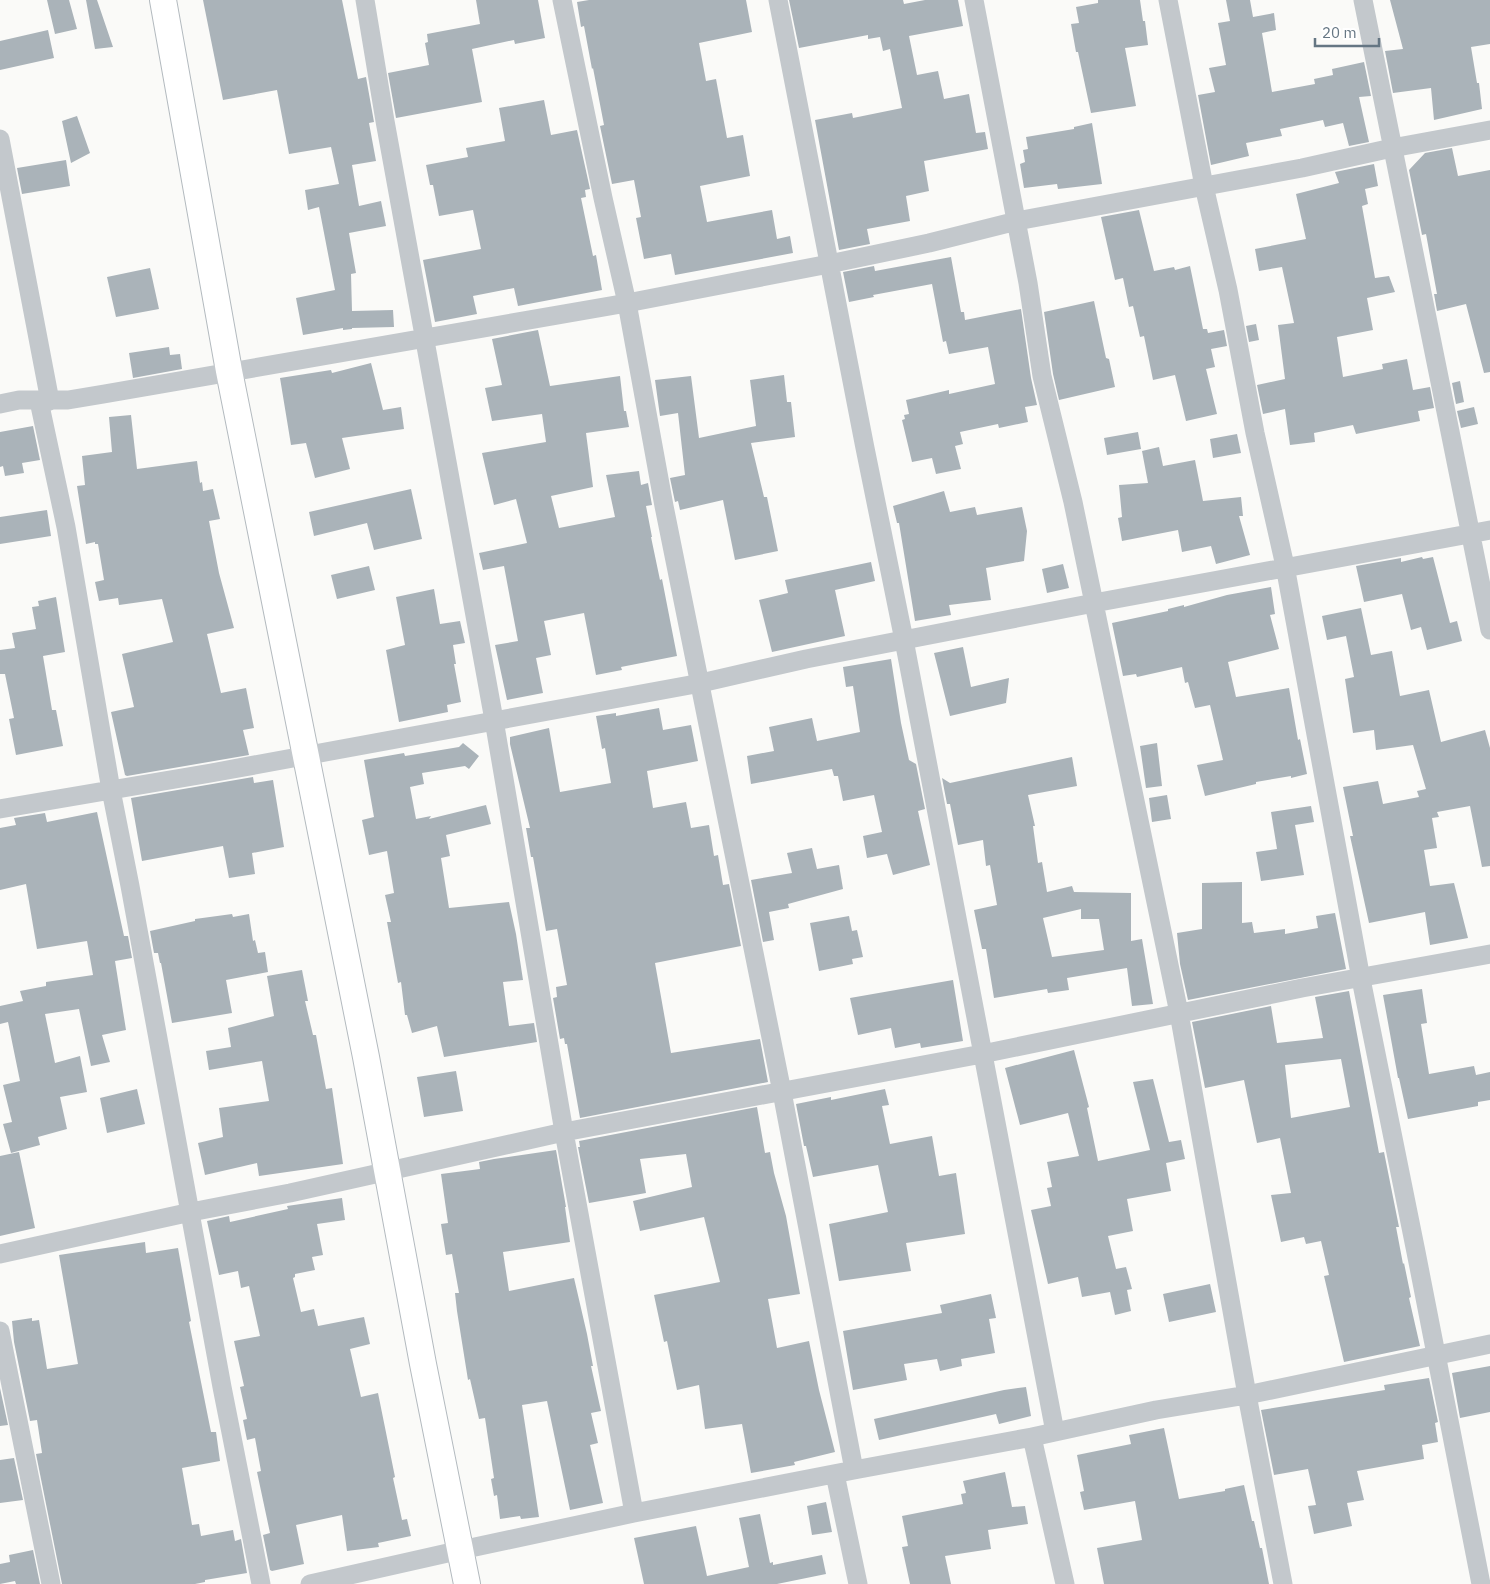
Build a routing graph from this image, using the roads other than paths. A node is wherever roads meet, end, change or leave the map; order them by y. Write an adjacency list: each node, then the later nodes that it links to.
1 (163, 0): 16 (street)
2 (364, 0): 15 (street)
3 (562, 0): 14 (street)
4 (778, 0): 13 (street)
5 (974, 0): 12 (street)
6 (1168, 0): 11 (street)
7 (1362, 0): 10 (street)
8 (1490, 130): 10 (street)
9 (0, 139): 17 (street)
10 (1392, 148): 11 (street); 20 (street)
11 (1204, 186): 12 (street); 21 (street)
12 (1017, 221): 13 (street); 22 (street)
13 (828, 264): 14 (street); 24 (street)
14 (626, 303): 15 (street); 25 (street)
15 (425, 338): 16 (street); 26 (street)
16 (229, 372): 17 (street); 27 (street)
17 (45, 401): 18 (street); 28 (street)
18 (0, 404)
19 (1490, 530): 20 (street)
20 (1470, 534): 21 (street); 23 (street)
21 (1285, 566): 22 (street); 31 (street)
22 (1094, 603): 24 (street); 32 (street)
23 (1490, 630)
24 (904, 640): 25 (street); 33 (street)
25 (701, 683): 26 (street); 34 (street)
26 (494, 720): 27 (street); 35 (street)
27 (305, 754): 28 (street); 36 (street)
28 (111, 790): 29 (street); 37 (street)
29 (0, 809)
30 (1490, 954): 31 (street)
31 (1361, 979): 32 (street); 41 (street)
32 (1179, 1013): 33 (street); 42 (street)
33 (982, 1054): 34 (street); 43 (street)
34 (782, 1092): 35 (street); 45 (street)
35 (564, 1132): 36 (street); 47 (street)
36 (387, 1171): 37 (street); 48 (street)
37 (191, 1212): 38 (street); 50 (street)
38 (0, 1254)
39 (0, 1331): 49 (street)
40 (1490, 1344): 41 (street)
41 (1436, 1356): 42 (street); 56 (street)
42 (1247, 1395): 43 (street); 55 (street)
43 (1055, 1432): 44 (street)
44 (1032, 1437): 45 (street); 54 (street)
45 (854, 1470): 46 (street)
46 (835, 1474): 47 (street); 53 (street)
47 (634, 1513): 48 (street)
48 (461, 1550): 51 (street); 52 (street)
49 (51, 1584)
50 (260, 1584)
51 (310, 1584)
52 (467, 1584)
53 (858, 1584)
54 (1065, 1584)
55 (1283, 1584)
56 (1481, 1584)

